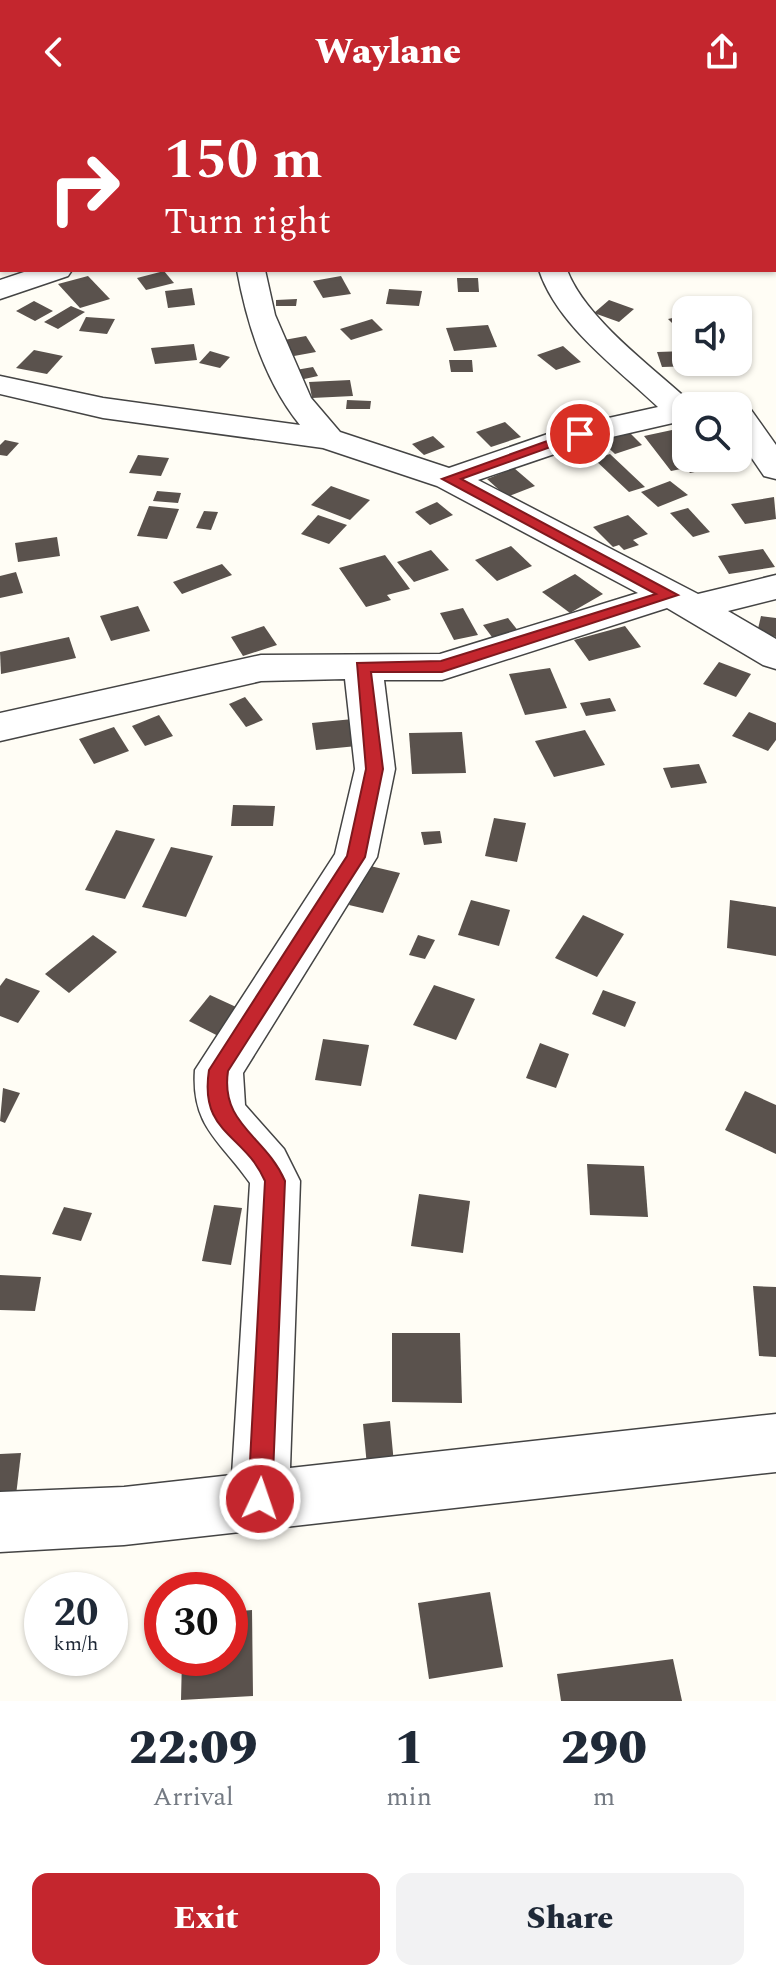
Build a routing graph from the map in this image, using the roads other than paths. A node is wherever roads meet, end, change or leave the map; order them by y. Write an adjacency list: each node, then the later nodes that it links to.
1 (52, 272): 4 (street)
2 (251, 272): 9 (street)
3 (553, 272): 6 (street)
4 (0, 290)
5 (0, 385): 9 (street)
6 (672, 393)
7 (672, 413): 11 (street)
8 (752, 434): 10 (street)
9 (328, 439): 11 (street)
10 (776, 469)
11 (449, 479): 13 (street)
12 (776, 587): 13 (street)
13 (682, 601): 14 (street); 15 (street)
14 (776, 656)
15 (363, 667): 16 (street); 18 (street)
16 (0, 727)
17 (776, 1443): 18 (street)
18 (260, 1499): 19 (street)
19 (0, 1522)

